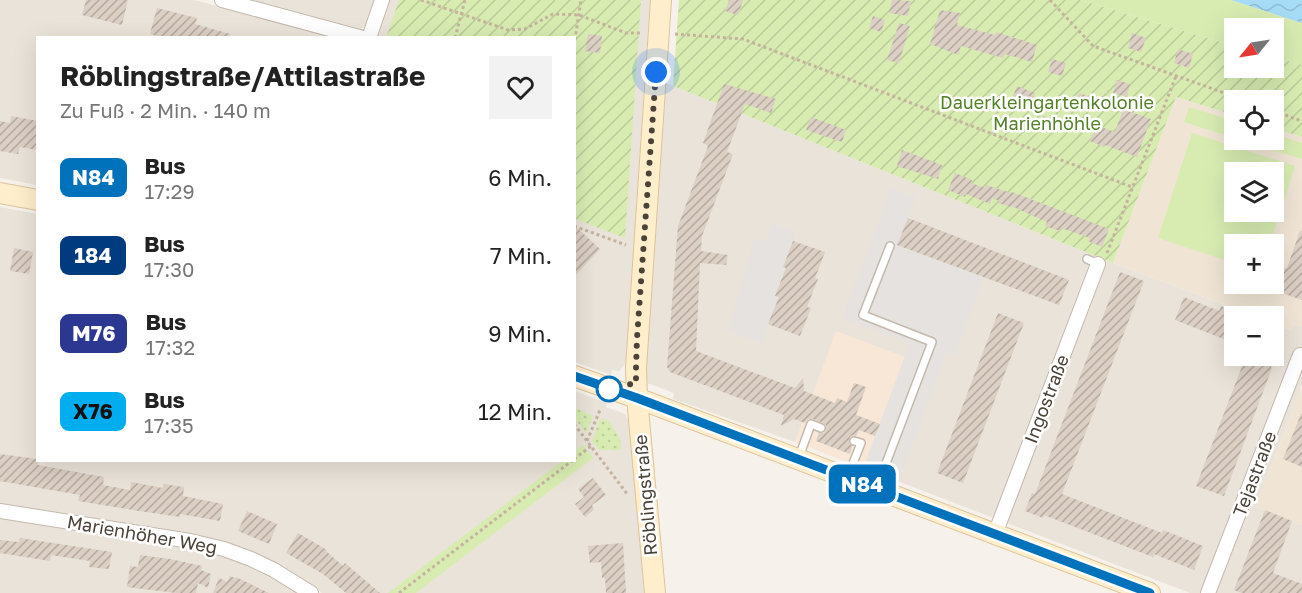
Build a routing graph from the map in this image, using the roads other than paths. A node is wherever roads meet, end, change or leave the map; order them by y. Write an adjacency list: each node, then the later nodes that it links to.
1 (222, 0): 4 (street)
2 (382, 0): 5 (street)
3 (661, 0): 12 (main road, Röblingstraße)
4 (356, 36)
5 (370, 36)
6 (0, 193): 7 (main road)
7 (36, 200)
8 (891, 246): 17 (lane)
9 (1097, 258): 19 (street, Ingostraße)
10 (1300, 355): 23 (street, Tejastraße)
11 (576, 377): 12 (main road)
12 (637, 398): 15 (main road); 21 (main road, Röblingstraße)
13 (821, 428): 15 (lane)
14 (854, 441): 16 (lane)
15 (798, 459): 16 (main road)
16 (847, 478): 17 (main road)
17 (876, 489): 19 (main road)
18 (0, 511): 20 (street, Marienhöher Weg)
19 (995, 534): 22 (main road)
20 (311, 593)
21 (655, 593)
22 (1150, 593)
23 (1208, 593)

